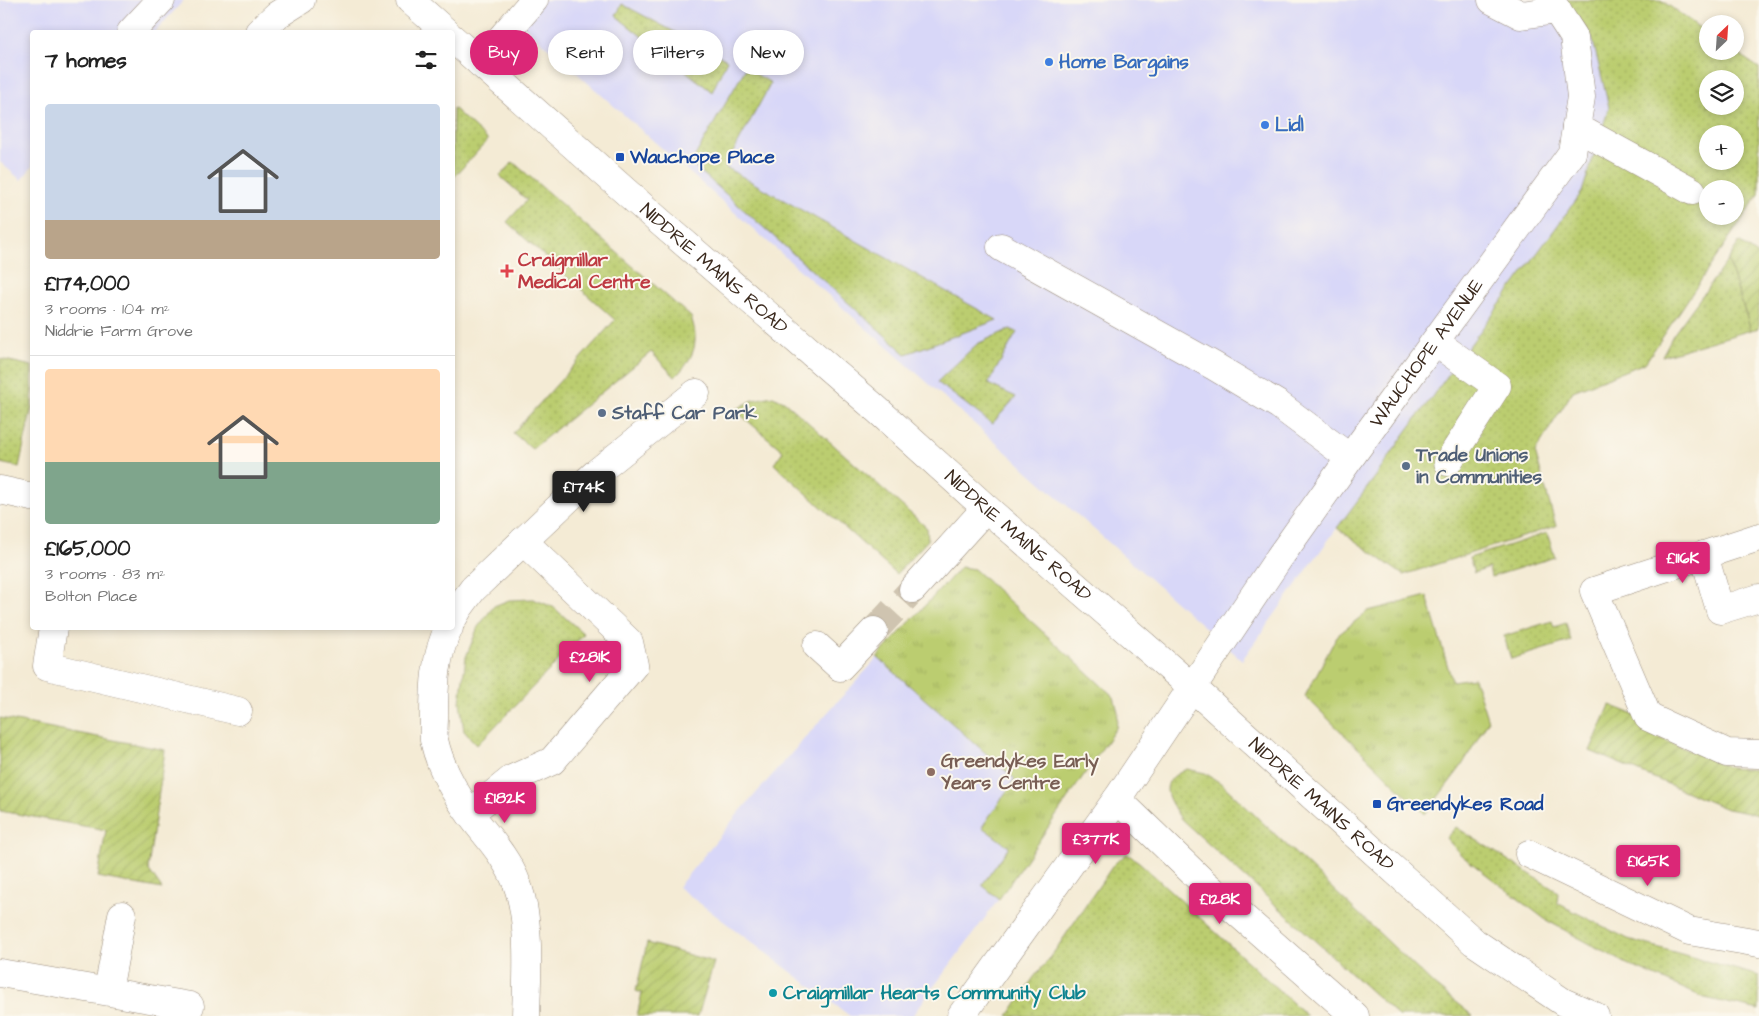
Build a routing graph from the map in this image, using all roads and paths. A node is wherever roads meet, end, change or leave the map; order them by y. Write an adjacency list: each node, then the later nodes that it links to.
1 (161, 0): 7 (street)
2 (301, 0): 8 (street)
3 (410, 0): 9 (street)
4 (534, 0): 10 (street)
5 (1492, 0): 6 (street)
6 (1553, 5): 14 (street, WAUCHOPE AVENUE)
7 (132, 30)
8 (261, 30)
9 (444, 30)
10 (508, 30)
11 (455, 41): 12 (street, NIDDRIE MAINS ROAD)
12 (470, 54)
13 (494, 75): 23 (street, NIDDRIE MAINS ROAD)
14 (1576, 126): 15 (street); 17 (street, WAUCHOPE AVENUE)
15 (1692, 191)
16 (1001, 247): 19 (street)
17 (1435, 342): 19 (street, WAUCHOPE AVENUE); 20 (street)
18 (696, 393): 25 (street)
19 (1350, 458): 34 (street, WAUCHOPE AVENUE)
20 (1448, 462)
21 (0, 490): 22 (street)
22 (30, 497)
23 (986, 508): 27 (street); 34 (street, NIDDRIE MAINS ROAD)
24 (1759, 537): 26 (street)
25 (523, 541): 29 (street); 38 (street)
26 (1704, 555): 28 (street); 36 (street)
27 (913, 589)
28 (1759, 598)
29 (455, 614)
30 (53, 630): 35 (street)
31 (448, 630): 38 (street)
32 (874, 631): 33 (street)
33 (817, 646)
34 (1193, 688): 37 (street, WAUCHOPE AVENUE); 48 (street, NIDDRIE MAINS ROAD)
35 (238, 711)
36 (1759, 754)
37 (1117, 799): 46 (street, WAUCHOPE AVENUE); 47 (street)
38 (470, 813): 45 (street)
39 (1529, 854): 41 (street)
40 (122, 915): 43 (street)
41 (1759, 943)
42 (0, 973): 43 (street)
43 (108, 992): 44 (street)
44 (190, 1006)
45 (526, 1016)
46 (961, 1016)
47 (1355, 1016)
48 (1595, 1016)

